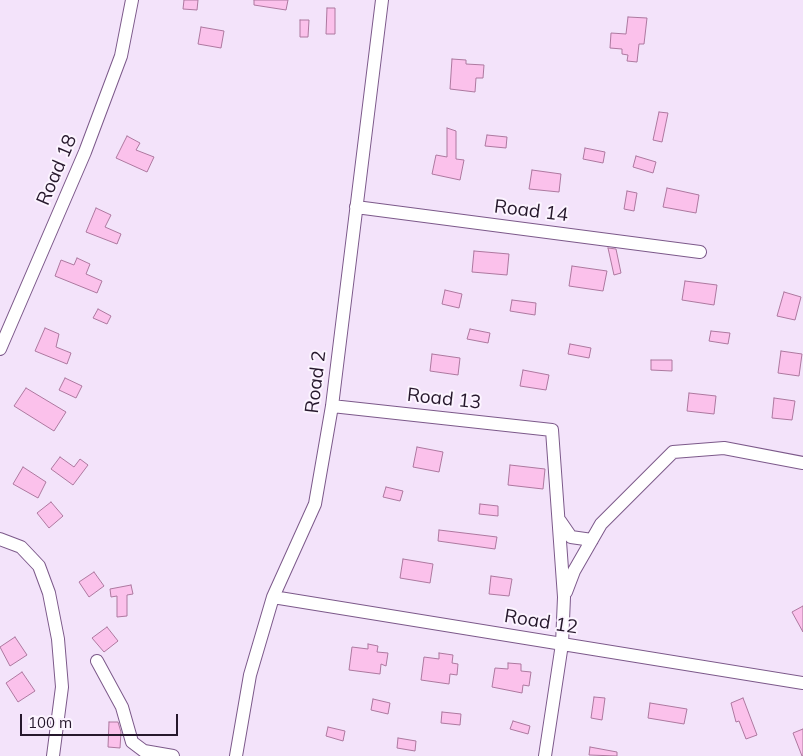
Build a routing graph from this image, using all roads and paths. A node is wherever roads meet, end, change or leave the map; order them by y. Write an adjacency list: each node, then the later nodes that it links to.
1 (132, 0): 5 (street, Road 18)
2 (382, 0): 3 (street, Road 2)
3 (356, 207): 4 (street, Road 14); 6 (street, Road 2)
4 (700, 252)
5 (0, 349)
6 (332, 406): 8 (street, Road 13); 11 (street, Road 2)
7 (803, 462): 10 (street)
8 (560, 522): 10 (street); 12 (street)
9 (0, 539): 16 (street)
10 (592, 540): 12 (street)
11 (273, 597): 13 (street, Road 12); 18 (street, Road 2)
12 (564, 597): 13 (street)
13 (562, 644): 15 (street, Road 12); 19 (street)
14 (97, 661): 17 (street)
15 (803, 683)
16 (53, 756)
17 (173, 756)
18 (236, 756)
19 (545, 756)

